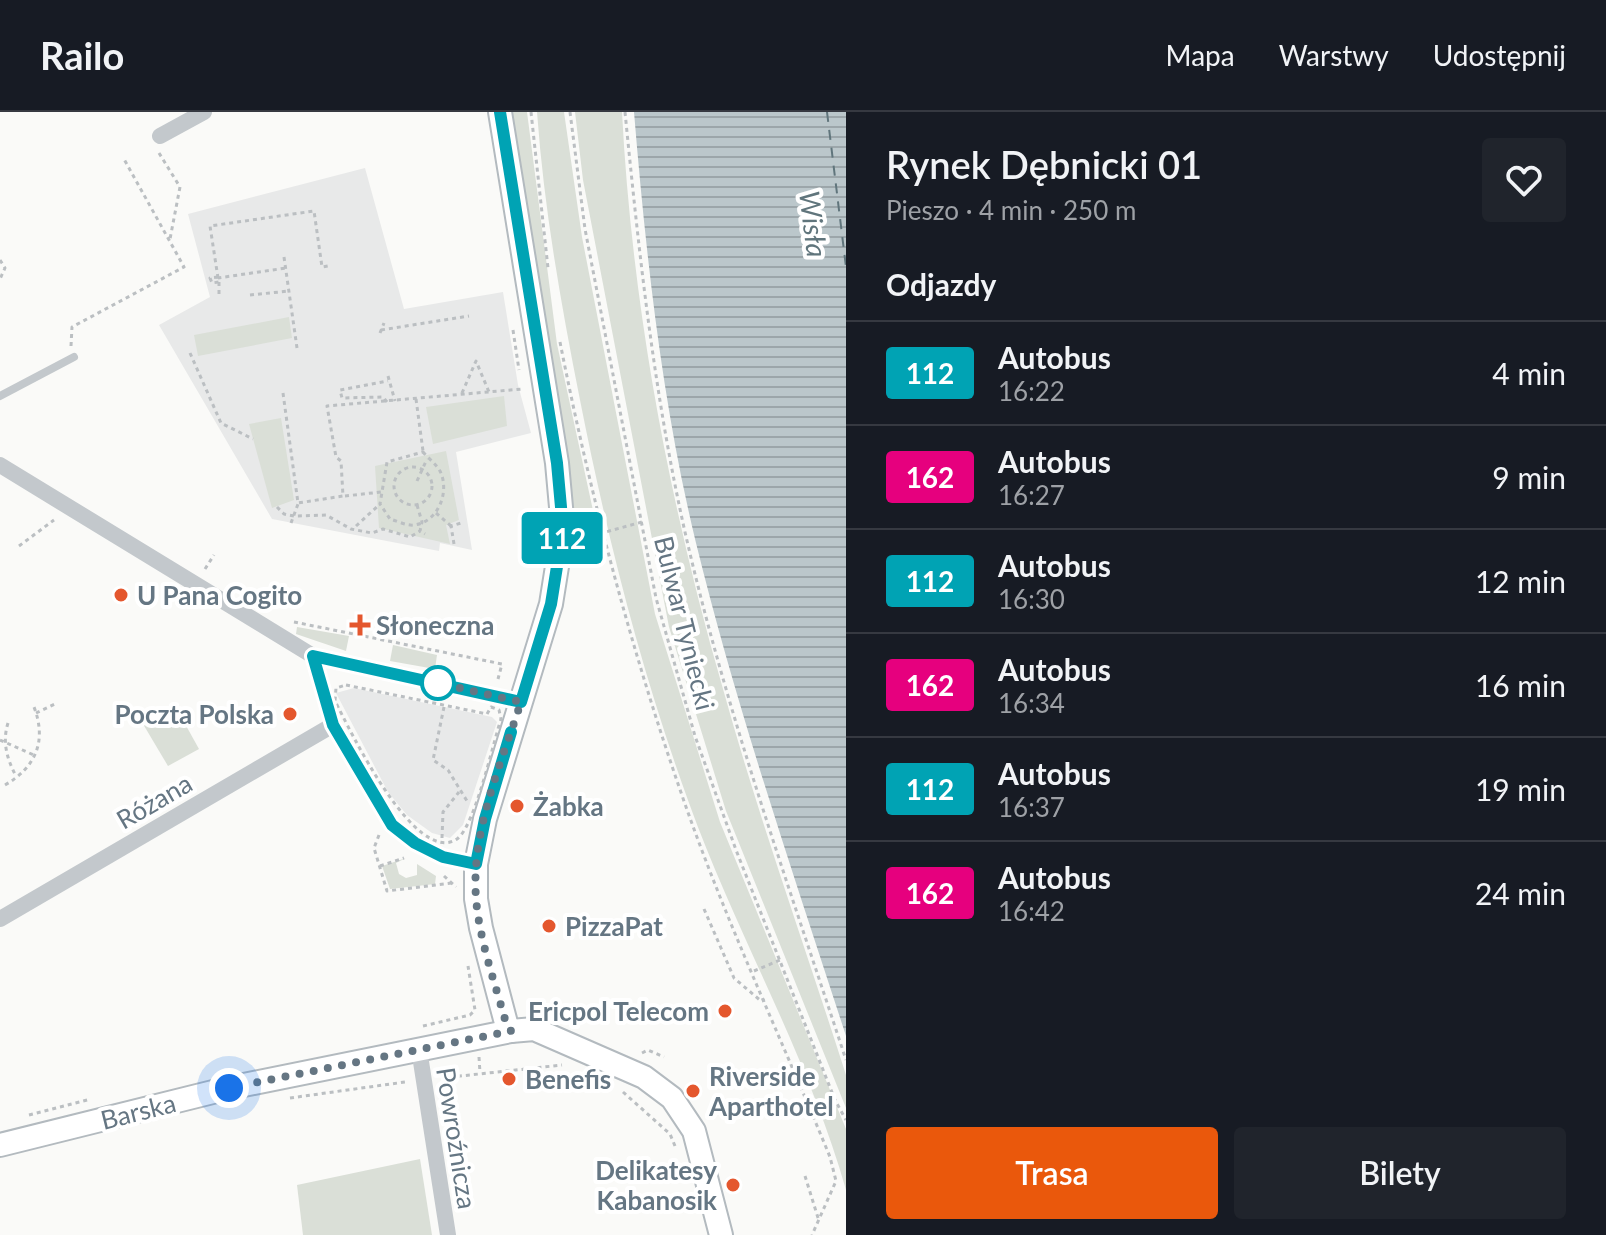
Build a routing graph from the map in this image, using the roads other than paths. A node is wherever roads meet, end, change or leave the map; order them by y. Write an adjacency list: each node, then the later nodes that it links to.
1 (204, 112): 3 (street)
2 (500, 112): 8 (street)
3 (157, 141)
4 (74, 357): 5 (lane)
5 (0, 396)
6 (0, 465): 7 (street)
7 (313, 656): 8 (street); 9 (street)
8 (521, 702): 10 (street)
9 (333, 725): 10 (street); 11 (street, Różana)
10 (476, 864): 12 (street)
11 (0, 919)
12 (523, 1030): 13 (street, Barska); 16 (street)
13 (419, 1049): 14 (street, Barska); 15 (street, Powroźnicza)
14 (0, 1145)
15 (448, 1235)
16 (721, 1235)

